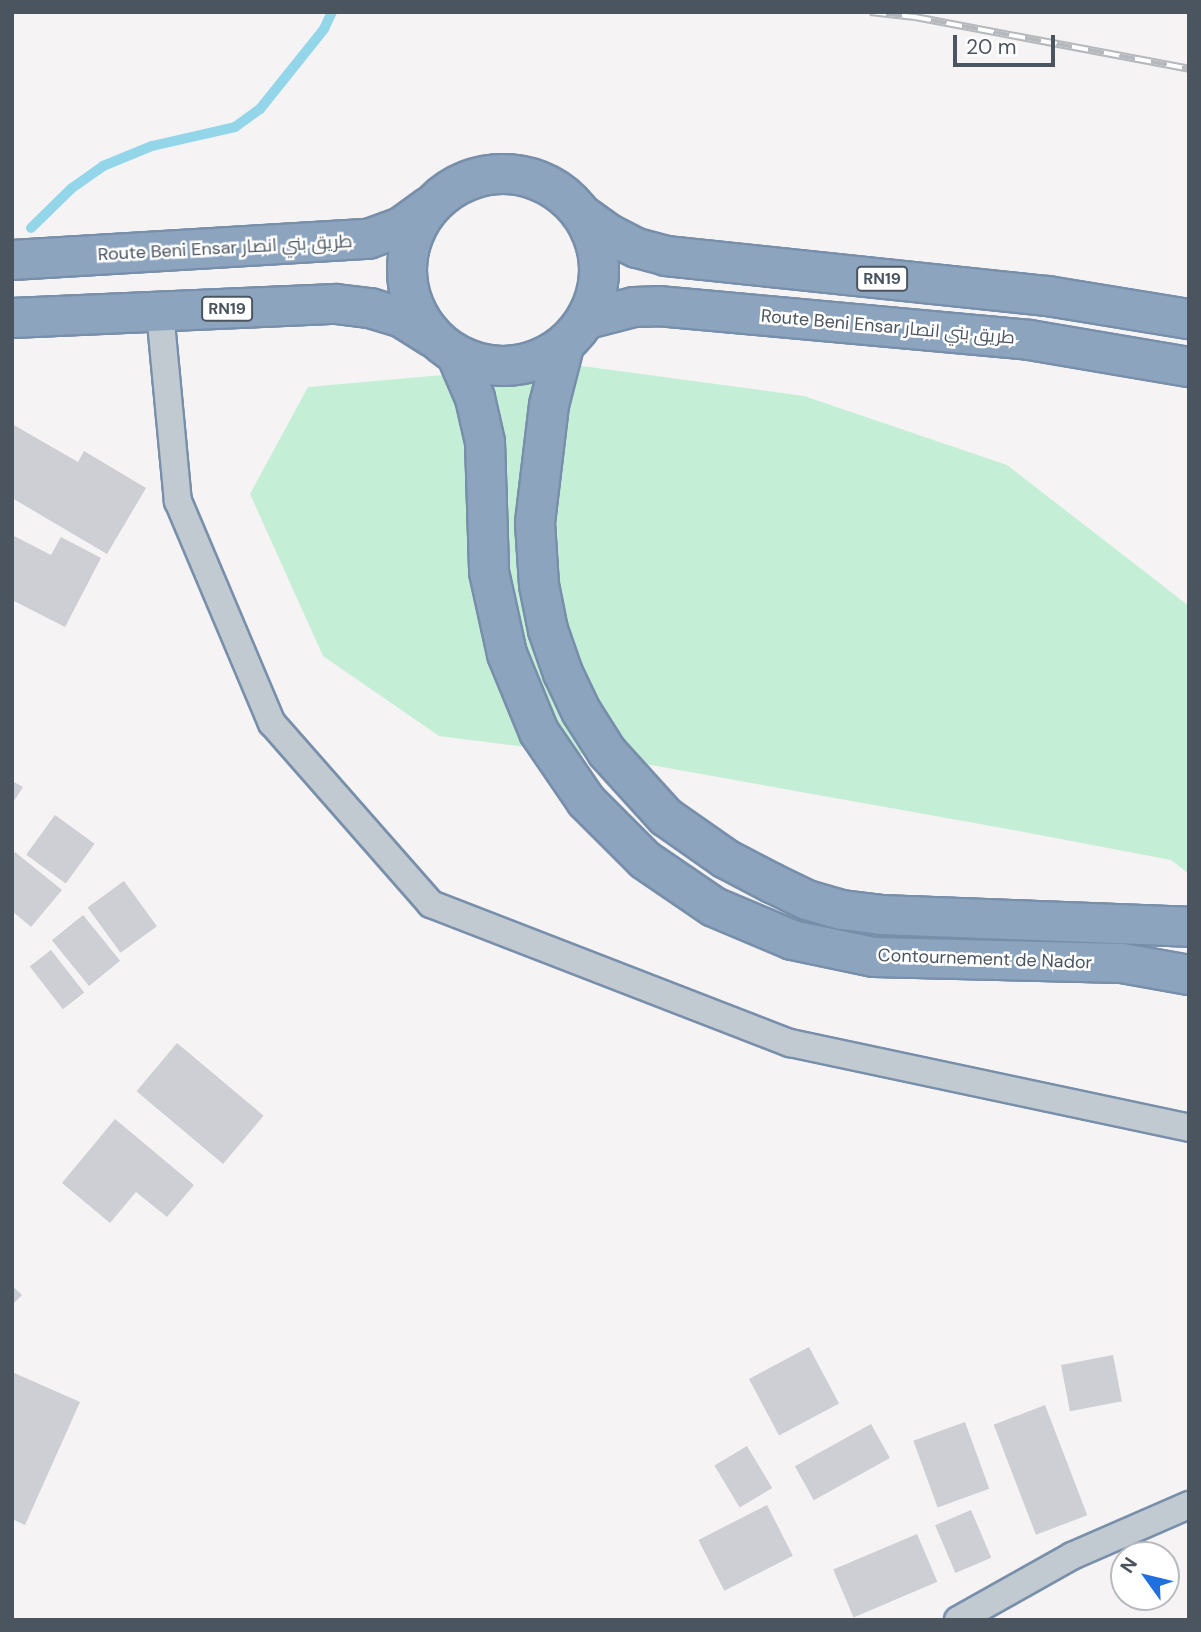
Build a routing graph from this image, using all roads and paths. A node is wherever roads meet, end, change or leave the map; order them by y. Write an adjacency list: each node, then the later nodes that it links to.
1 (429, 207): 2 (highway); 3 (highway, Route Beni Ensar طريق بني انصار); 9 (highway)
2 (584, 216): 7 (highway, RN19); 8 (highway)
3 (161, 253): 4 (highway, Route Beni Ensar طريق بني انصار); 5 (highway)
4 (12, 260)
5 (160, 312): 6 (highway, RN19); 9 (highway, RN19); 13 (street)
6 (12, 318)
7 (1189, 319)
8 (576, 332): 9 (highway); 10 (highway, Route Beni Ensar طريق بني انصار); 11 (highway)
9 (445, 347): 12 (highway, Contournement de Nador)
10 (1189, 367)
11 (1189, 927)
12 (1189, 975)
13 (1189, 1128)
14 (1189, 1505): 15 (street)
15 (958, 1620)

